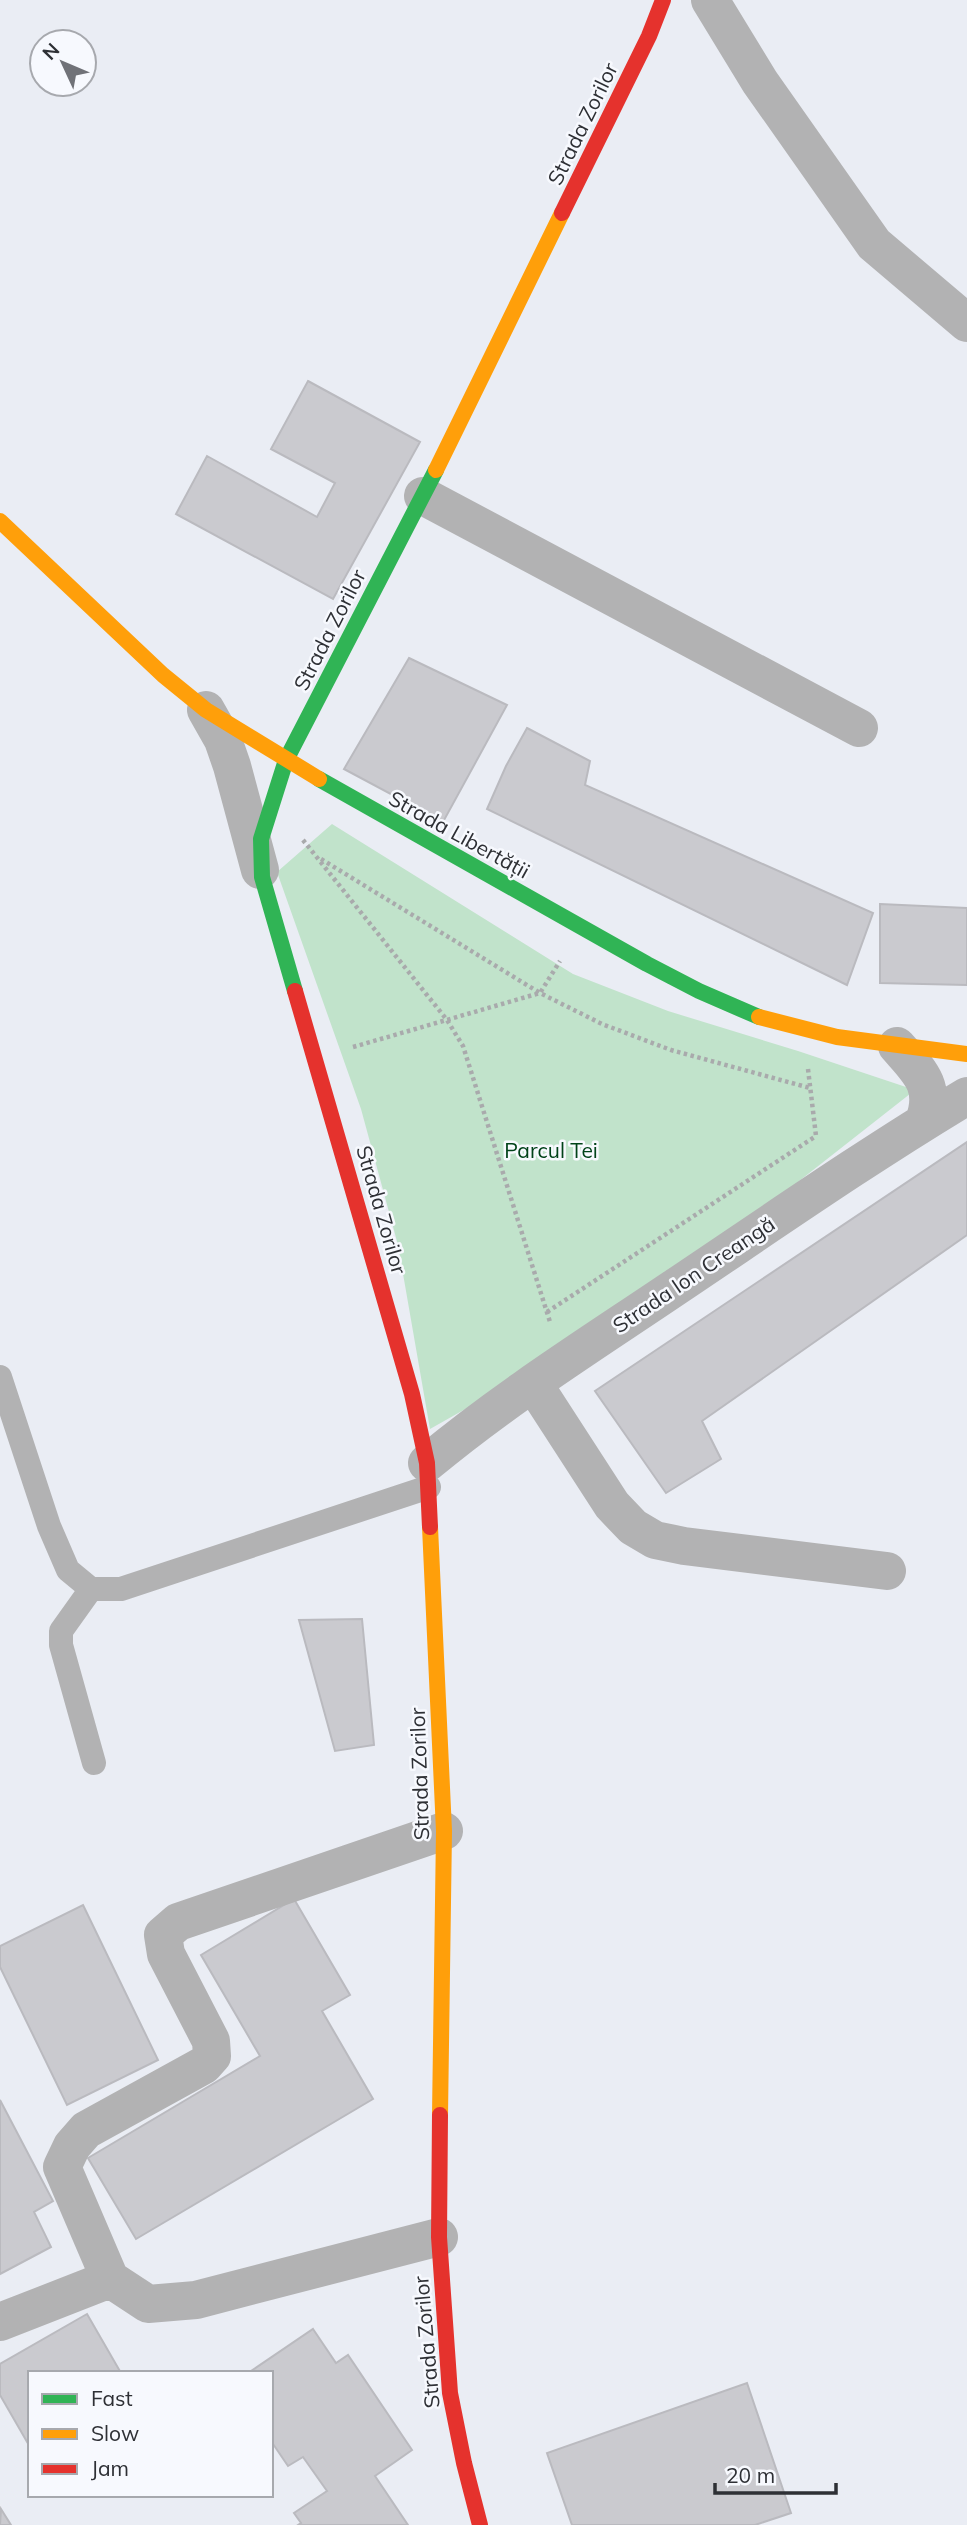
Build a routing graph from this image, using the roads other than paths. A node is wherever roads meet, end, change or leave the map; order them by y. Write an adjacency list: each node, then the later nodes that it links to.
1 (663, 0): 4 (street, Strada Zorilor)
2 (710, 0): 3 (street)
3 (967, 323)
4 (423, 496): 7 (street); 8 (street, Strada Zorilor)
5 (0, 521): 6 (street, Strada Libertății)
6 (206, 710): 8 (street, Strada Libertății); 9 (street)
7 (859, 727)
8 (286, 760): 9 (street, Strada Zorilor); 10 (street, Strada Libertății)
9 (262, 877): 16 (street, Strada Zorilor)
10 (897, 1046): 11 (street, Strada Libertății); 13 (street)
11 (967, 1054)
12 (967, 1096): 13 (street, Strada Ion Creangă)
13 (924, 1121): 14 (street, Strada Ion Creangă)
14 (548, 1373): 16 (street, Strada Ion Creangă); 17 (street)
15 (0, 1377): 18 (lane)
16 (428, 1475): 18 (lane); 20 (street, Strada Zorilor)
17 (887, 1571)
18 (91, 1589): 19 (lane)
19 (94, 1763)
20 (444, 1831): 21 (street, Strada Zorilor); 22 (street)
21 (439, 2237): 22 (street); 24 (street, Strada Zorilor)
22 (110, 2278): 23 (street)
23 (0, 2322)
24 (480, 2525)

